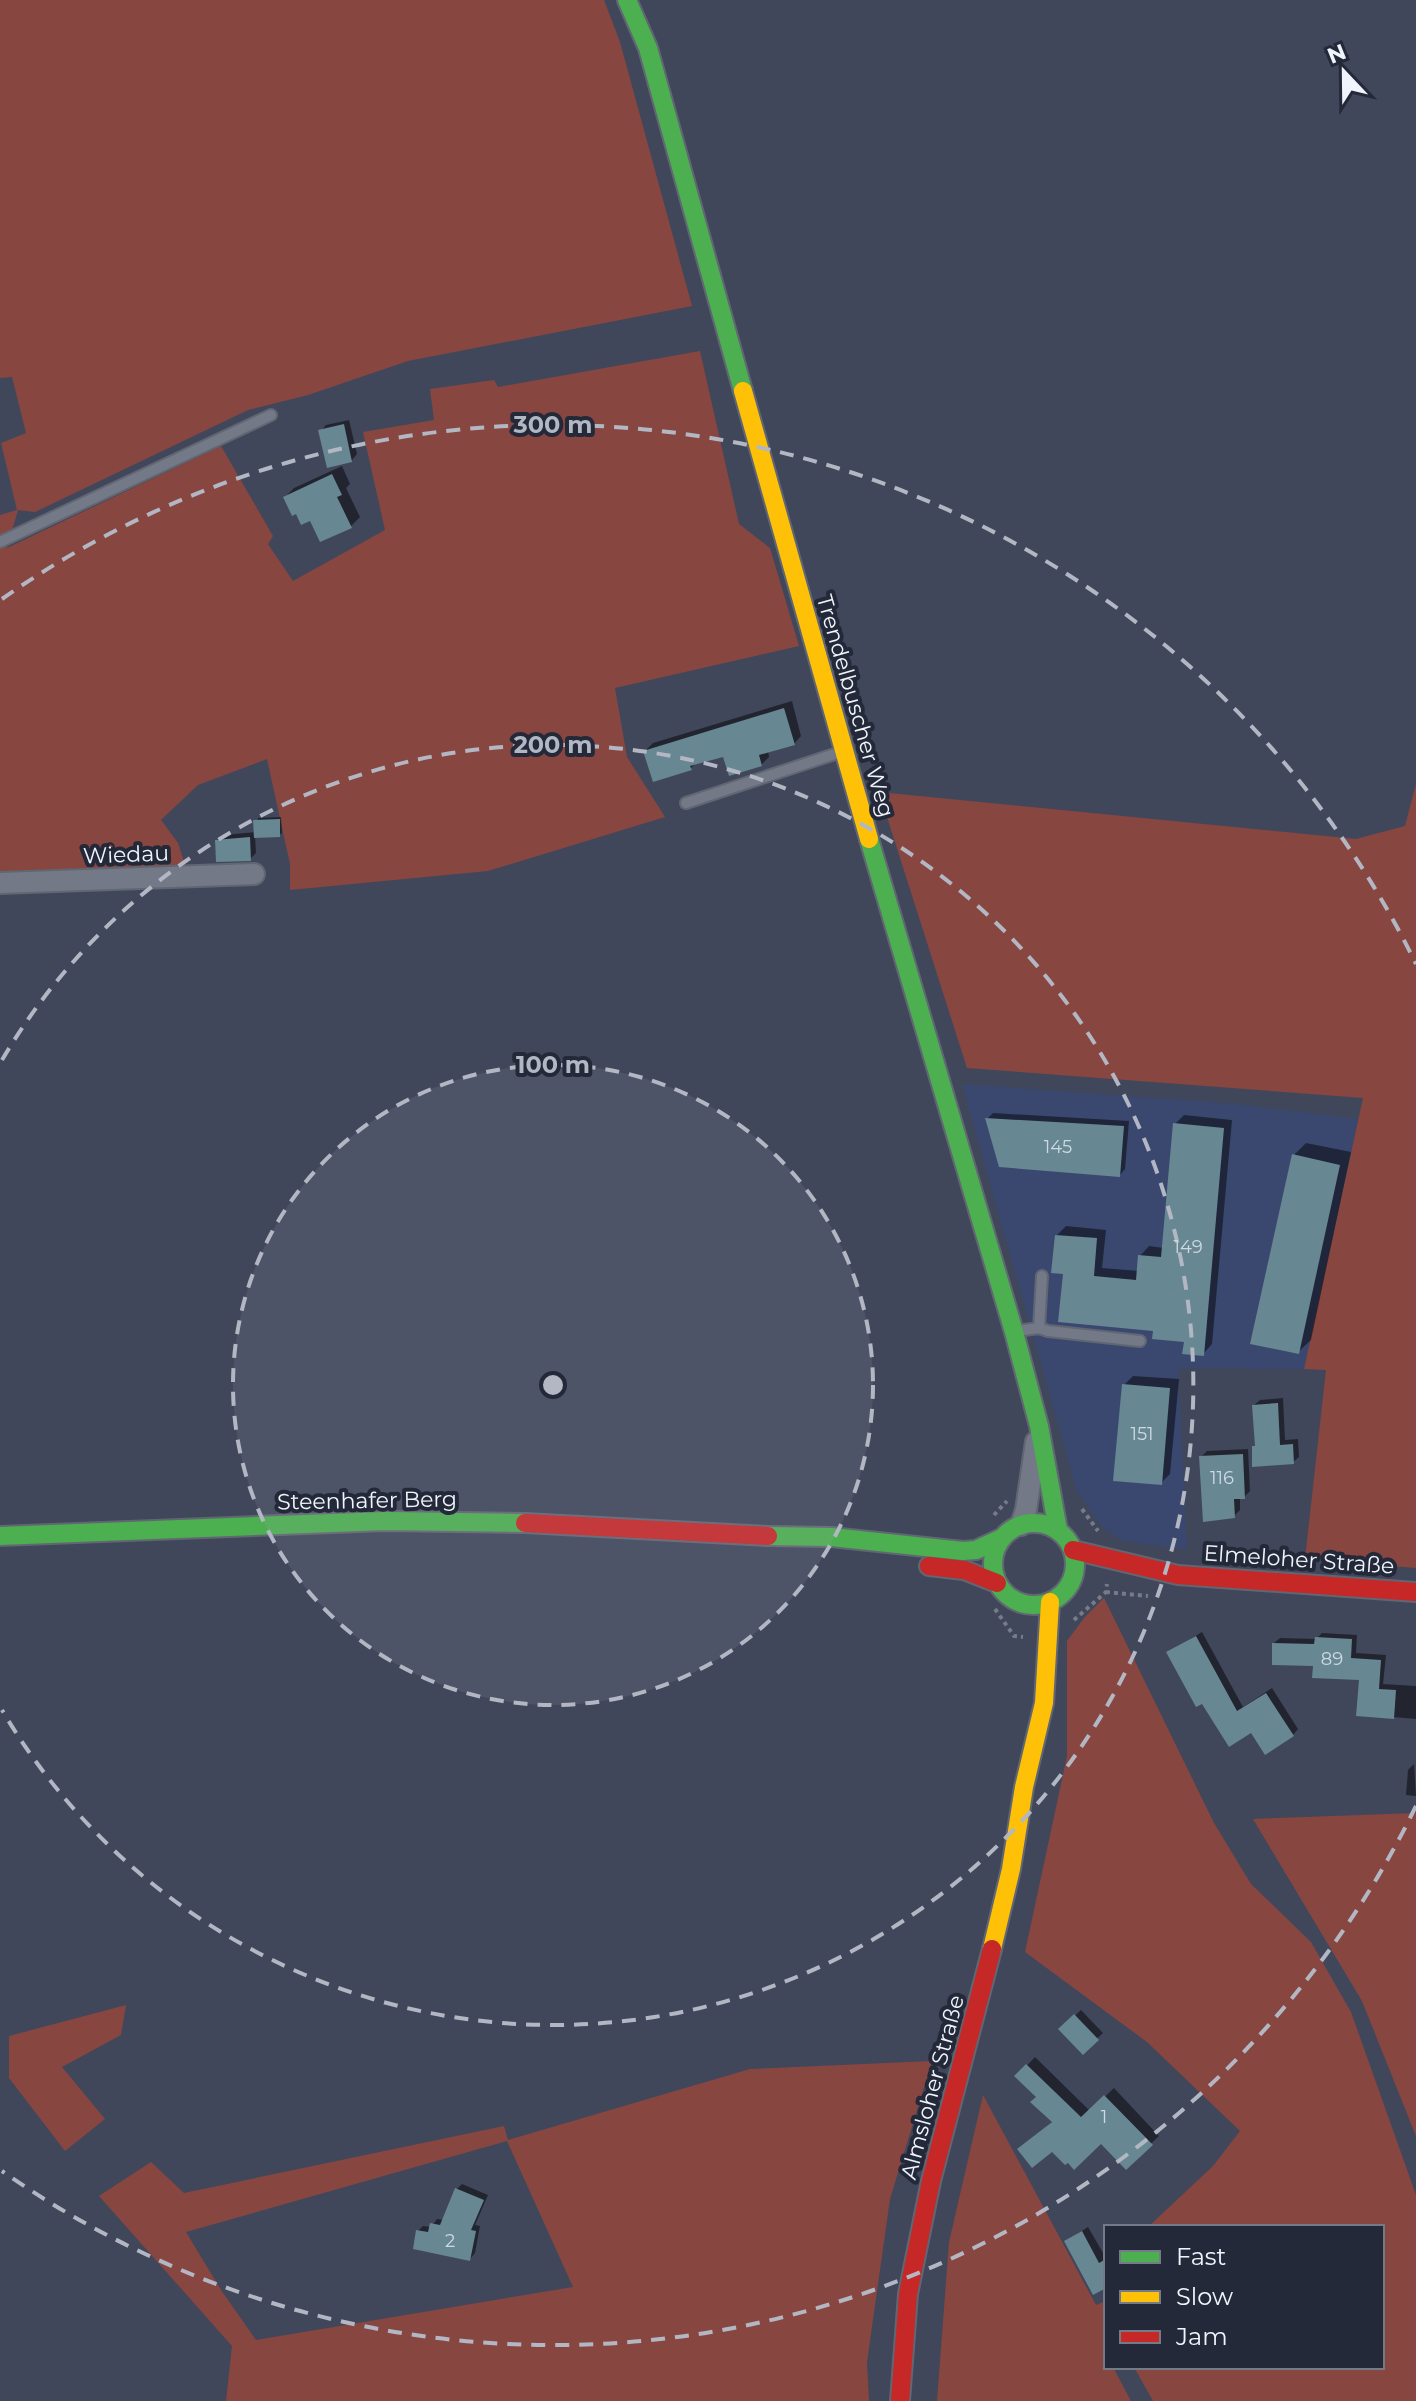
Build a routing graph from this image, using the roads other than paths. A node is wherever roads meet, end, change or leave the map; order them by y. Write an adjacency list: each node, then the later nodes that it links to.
1 (627, 0): 4 (street, Trendelbuscher Weg)
2 (271, 415): 3 (lane)
3 (0, 542)
4 (843, 752): 5 (lane); 10 (street, Trendelbuscher Weg)
5 (686, 803)
6 (254, 874): 7 (street, Wiedau)
7 (0, 883)
8 (1042, 1276): 9 (lane)
9 (1039, 1328): 10 (lane); 11 (lane)
10 (1014, 1332): 12 (street, Trendelbuscher Weg)
11 (1140, 1341)
12 (1039, 1426): 13 (street, Trendelbuscher Weg); 14 (street, Trendelbuscher Weg)
13 (1021, 1525): 14 (street); 17 (street)
14 (1058, 1530): 18 (street)
15 (734, 1535): 16 (street, Steenhafer Berg); 17 (street, Steenhafer Berg); 20 (street, Steenhafer Berg)
16 (0, 1536)
17 (1002, 1538): 20 (street)
18 (1073, 1550): 19 (street, Elmeloher Straße); 21 (street)
19 (1178, 1575): 21 (street, Elmeloher Straße); 22 (street, Elmeloher Straße)
20 (997, 1583): 24 (street)
21 (1069, 1587): 23 (street)
22 (1416, 1592)
23 (1050, 1602): 24 (street); 27 (street, Almsloher Straße)
24 (1020, 1603): 25 (street)
25 (1025, 1626)
26 (1025, 1699): 27 (street, Almsloher Straße)
27 (1024, 1787): 28 (street, Almsloher Straße)
28 (900, 2401)

